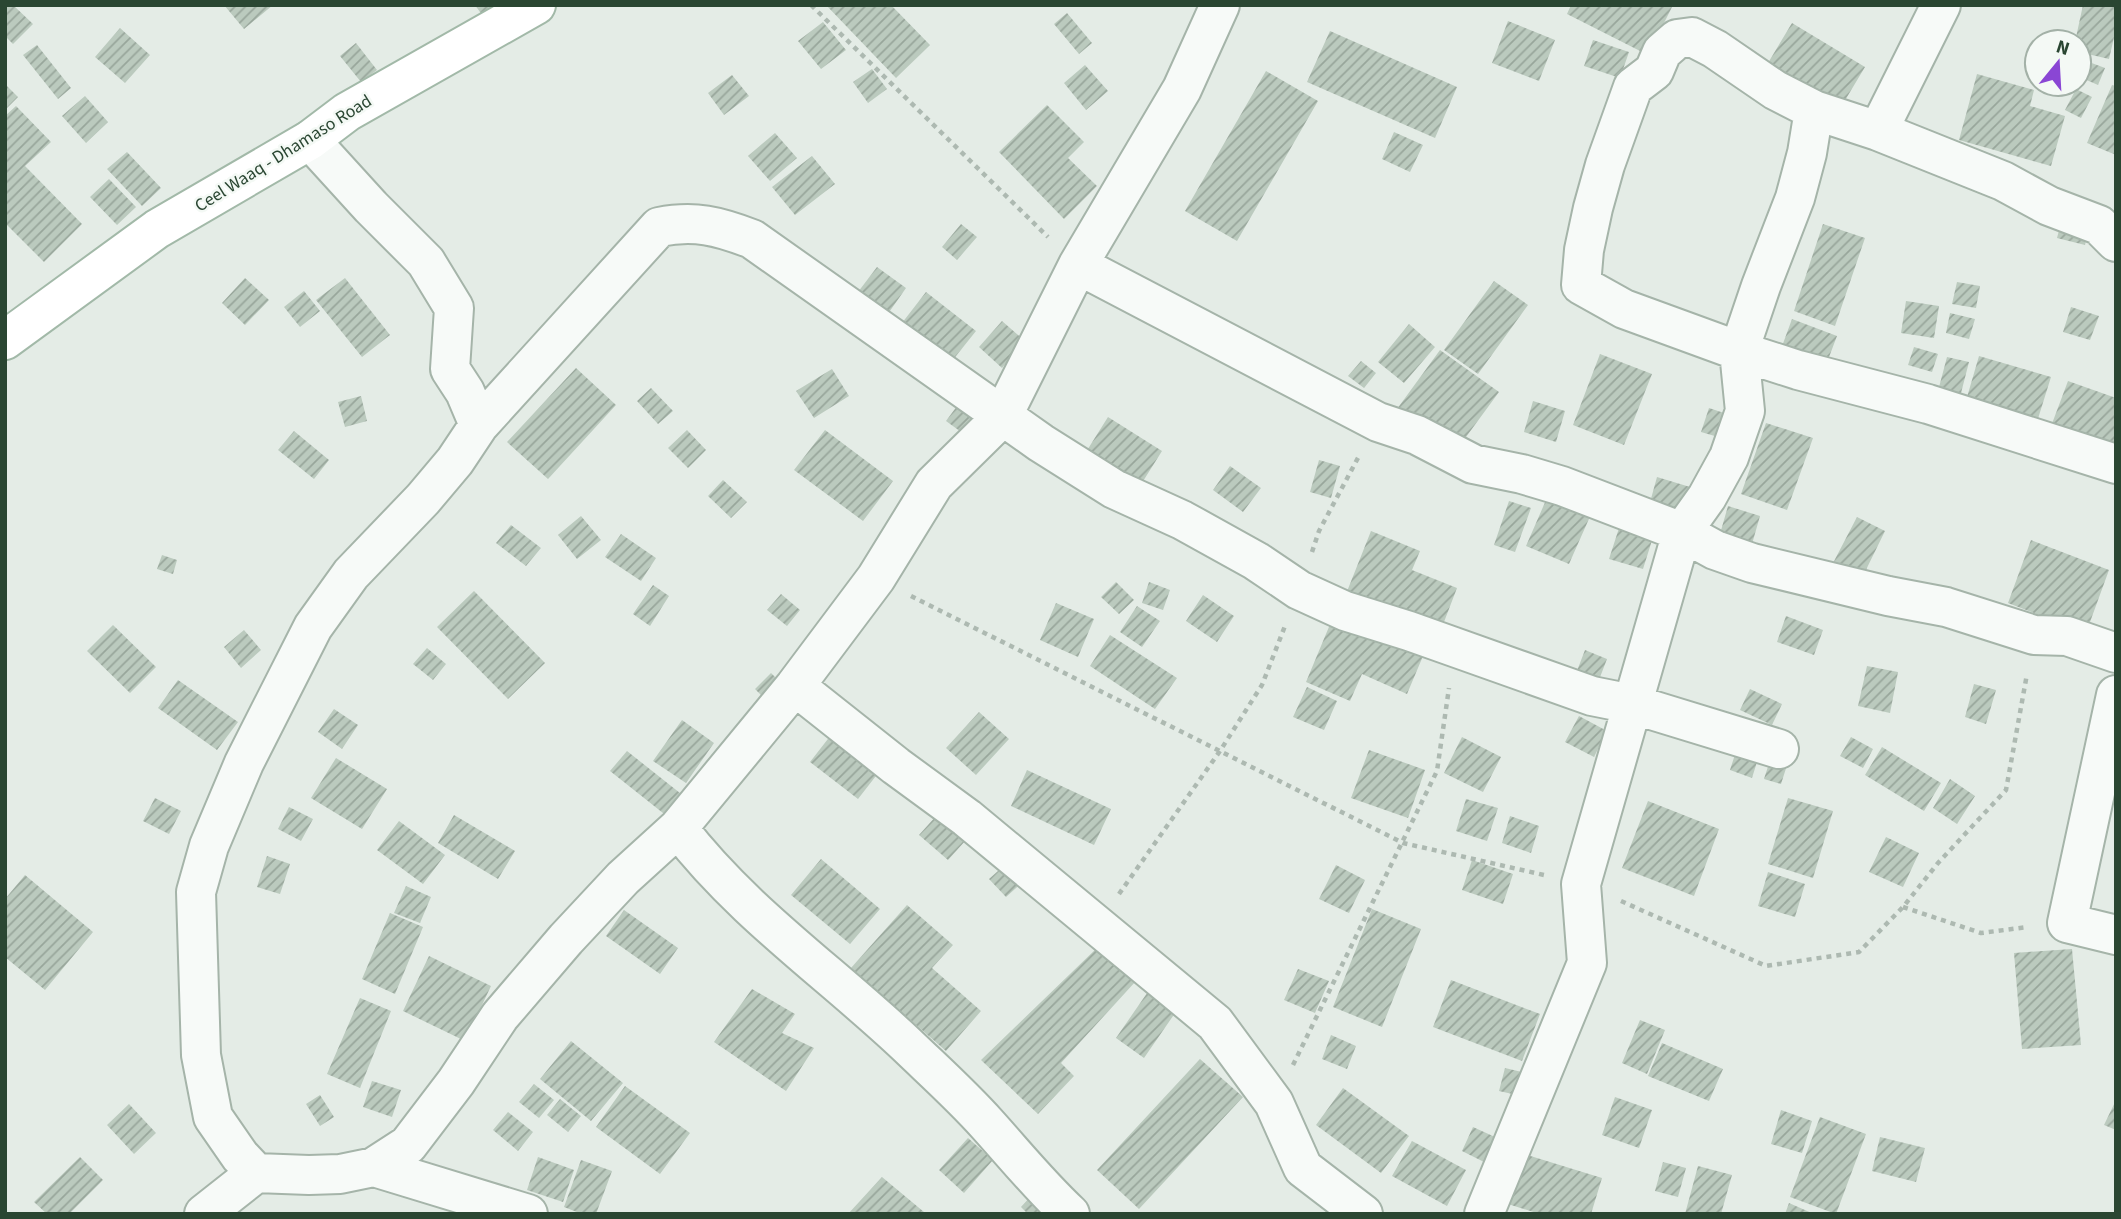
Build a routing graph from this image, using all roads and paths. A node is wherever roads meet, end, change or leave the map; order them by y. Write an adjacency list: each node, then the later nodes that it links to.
1 (536, 5): 7 (main road, Ceel Waaq - Dhamaso Road)
2 (811, 5): 9 (path)
3 (1220, 5): 9 (street)
4 (1941, 5): 6 (street)
5 (1814, 110): 6 (street); 11 (street); 11 (street)
6 (1878, 131): 8 (street)
7 (310, 140): 10 (main road, Ceel Waaq - Dhamaso Road); 14 (street)
8 (2116, 242)
9 (1078, 265): 12 (street); 13 (street)
10 (5, 340)
11 (1739, 351): 15 (street); 16 (street)
12 (1002, 417): 14 (street); 17 (street); 18 (street)
13 (1378, 422): 16 (street); 18 (path)
14 (479, 425): 36 (street)
15 (2116, 464)
16 (1682, 532): 19 (street); 24 (street)
17 (876, 578): 22 (street); 26 (path)
18 (1299, 590): 20 (street); 26 (path)
19 (2034, 635): 21 (street); 30 (path)
20 (1455, 649): 24 (street); 28 (path)
21 (2116, 653)
22 (795, 686): 27 (street); 32 (street)
23 (2116, 695): 31 (street)
24 (1632, 704): 25 (street); 29 (street)
25 (1779, 749)
26 (1220, 751): 28 (path); 32 (path)
27 (678, 828): 35 (street); 40 (street)
28 (1403, 844): 29 (path); 34 (path)
29 (1581, 884): 30 (path); 41 (street)
30 (1903, 908): 31 (path)
31 (2067, 923): 33 (street)
32 (1097, 925): 34 (street)
33 (2116, 935)
34 (1274, 1104): 37 (street)
35 (374, 1167): 36 (street); 39 (street)
36 (256, 1173): 38 (street)
37 (1341, 1208)
38 (204, 1214)
39 (528, 1214)
40 (1070, 1214)
41 (1484, 1214)

